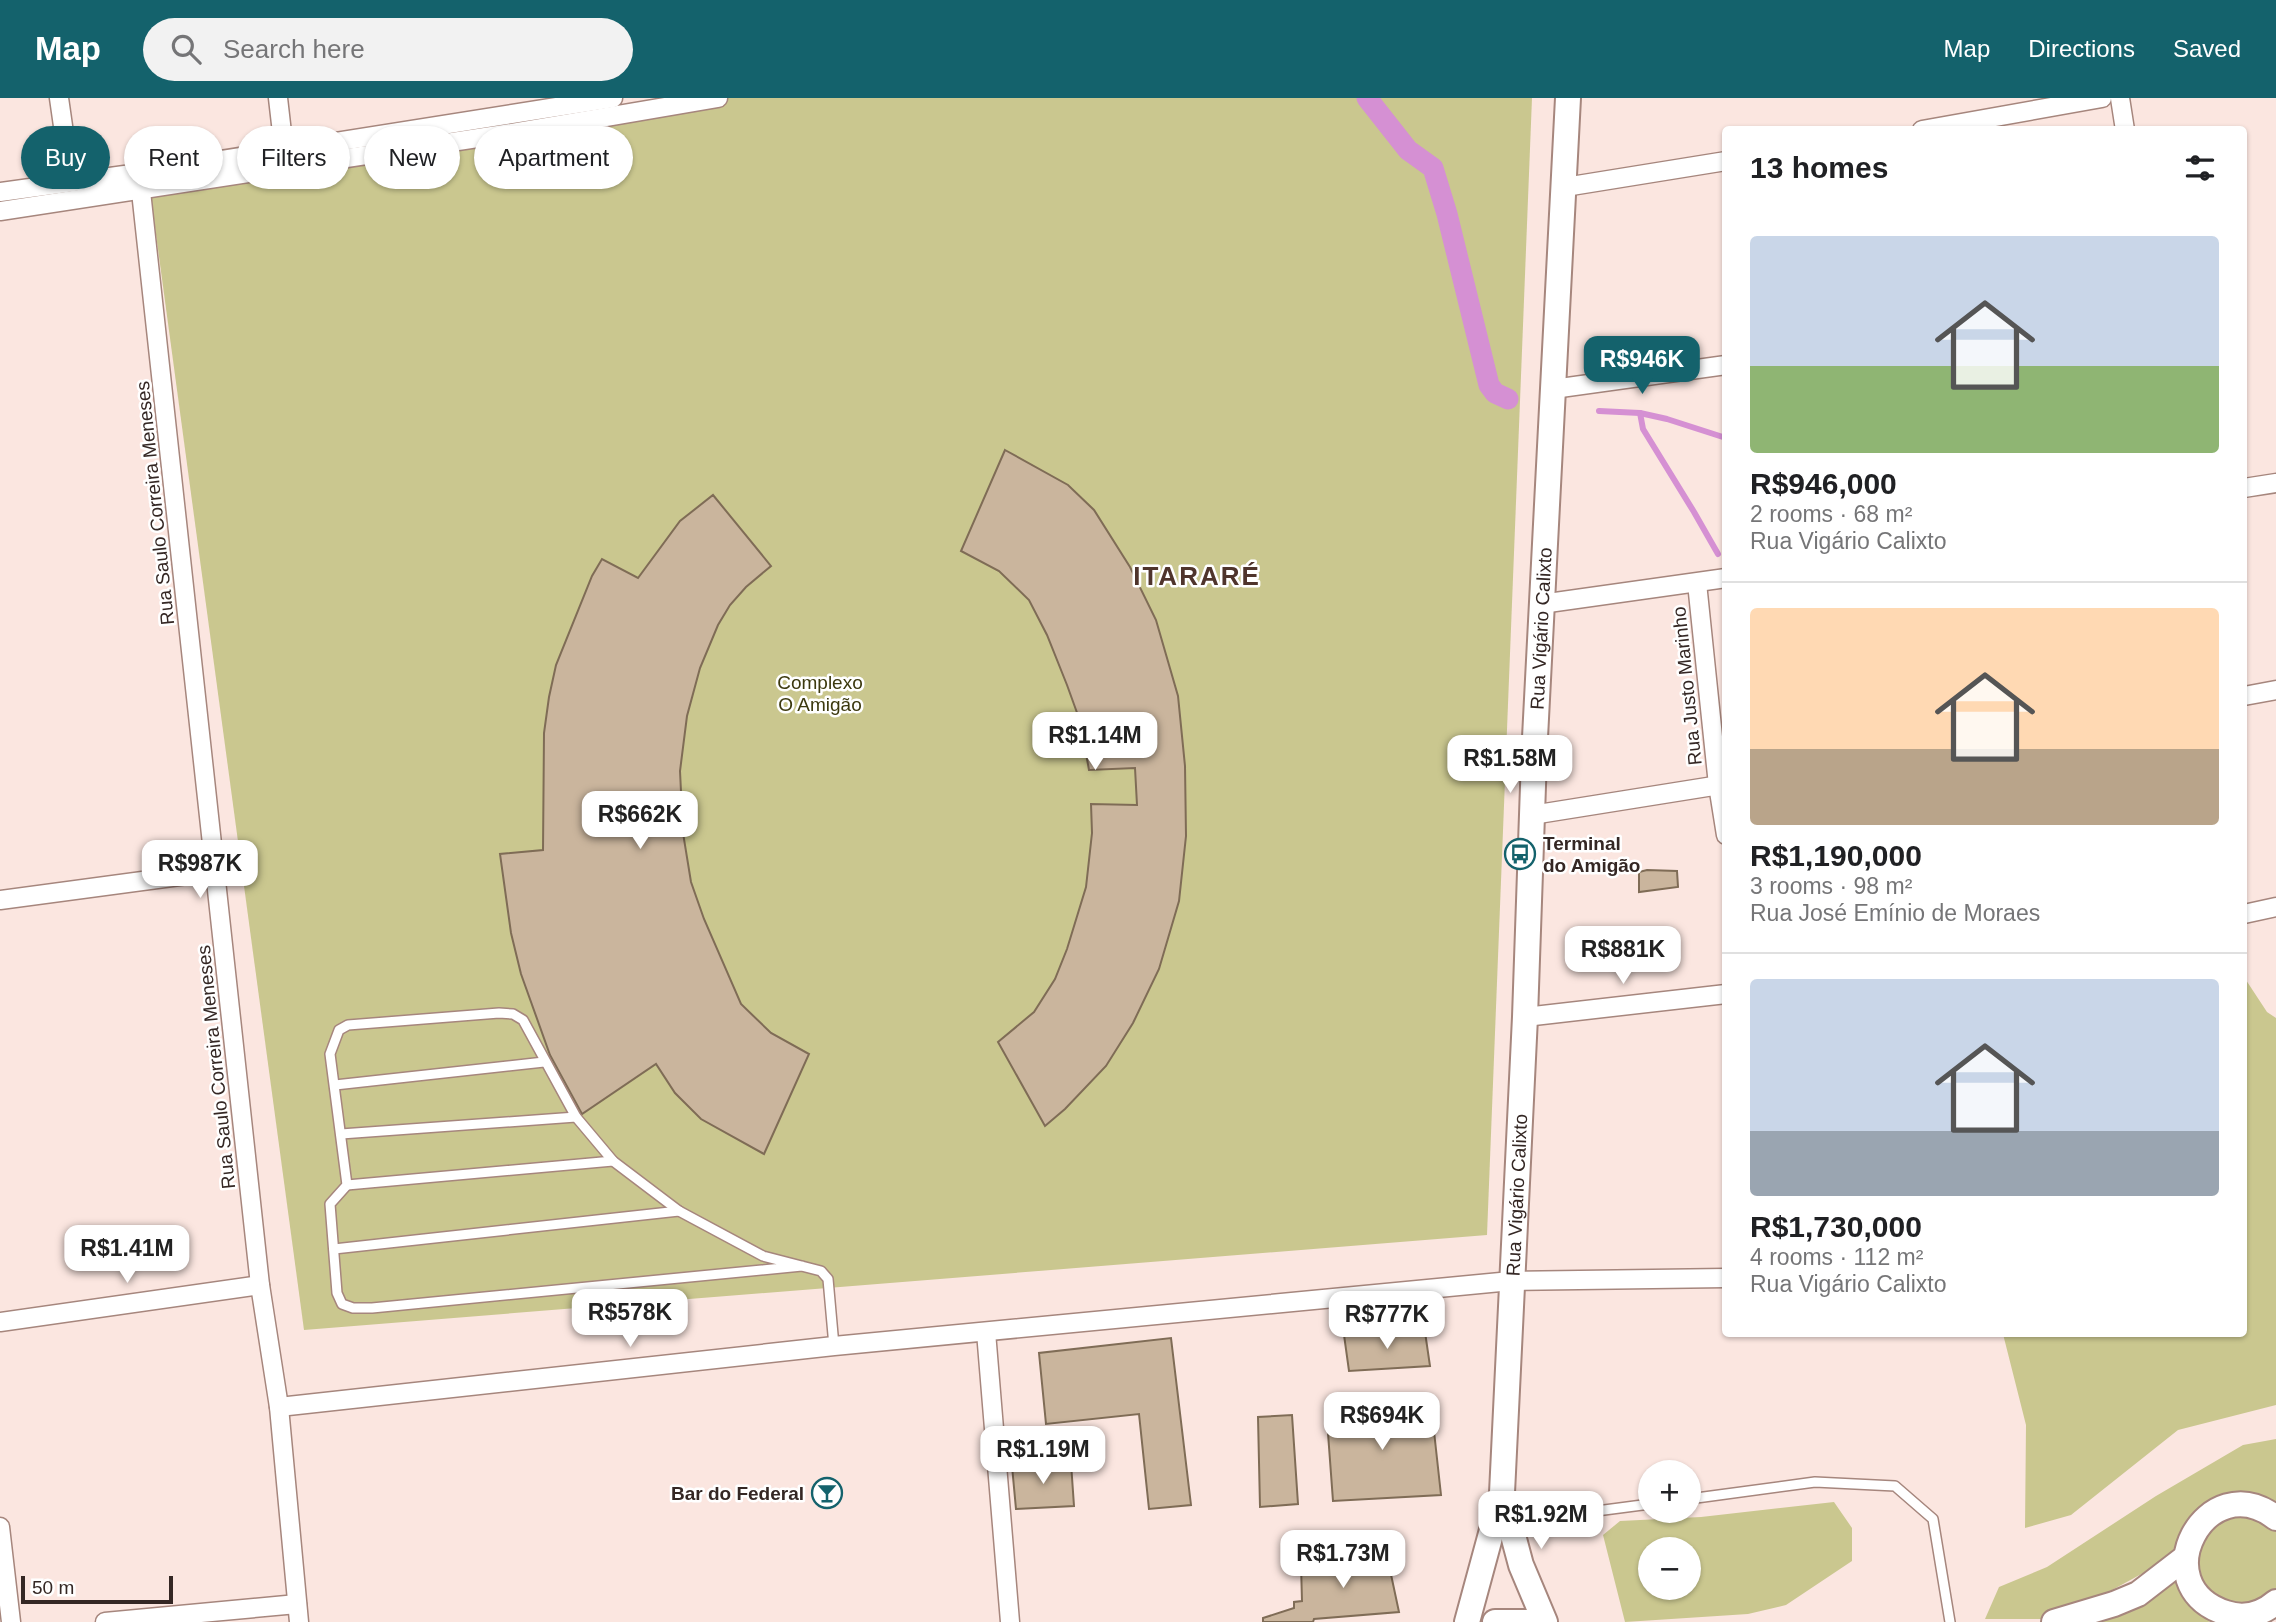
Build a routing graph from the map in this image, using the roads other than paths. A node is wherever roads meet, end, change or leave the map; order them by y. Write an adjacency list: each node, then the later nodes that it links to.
1 (59, 98): 9 (street)
2 (278, 98): 10 (street)
3 (613, 98): 8 (street)
4 (718, 98): 12 (street)
5 (1568, 98): 20 (main road, Rua Vigário Calixto)
6 (2102, 98): 13 (street)
7 (2120, 98): 14 (street)
8 (514, 106): 11 (street); 16 (street)
9 (63, 126)
10 (281, 126)
11 (517, 126)
12 (553, 126)
13 (1952, 126)
14 (2124, 126)
15 (474, 137): 17 (street)
16 (350, 143)
17 (350, 150)
18 (1722, 162): 20 (street)
19 (124, 185): 24 (street)
20 (1565, 187): 26 (main road, Rua Vigário Calixto)
21 (24, 189): 23 (street)
22 (141, 189): 36 (street, Rua Saulo Correira Meneses)
23 (0, 192)
24 (0, 211)
25 (1722, 366): 26 (street)
26 (1553, 389): 31 (main road, Rua Vigário Calixto)
27 (2276, 483): 28 (street)
28 (2247, 488)
29 (1722, 579): 30 (street)
30 (1697, 583): 31 (street); 34 (street, Rua Justo Marinho)
31 (1541, 604): 35 (main road, Rua Vigário Calixto)
32 (2276, 690): 33 (street)
33 (2247, 695)
34 (1722, 785): 35 (street)
35 (1532, 815): 41 (main road, Rua Vigário Calixto)
36 (217, 872): 37 (street); 53 (street, Rua Saulo Correira Meneses)
37 (0, 900)
38 (2276, 907): 39 (street)
39 (2247, 913)
40 (1722, 994): 41 (street)
41 (1525, 1017): 52 (main road, Rua Vigário Calixto)
42 (544, 1062): 43 (lane); 43 (lane); 44 (lane)
43 (335, 1085): 45 (lane)
44 (576, 1117): 45 (lane); 46 (lane)
45 (341, 1133): 47 (lane)
46 (613, 1161): 47 (lane); 48 (lane)
47 (347, 1185): 49 (lane)
48 (679, 1211): 49 (lane); 50 (lane)
49 (334, 1249): 50 (lane)
50 (802, 1266): 56 (lane)
51 (1722, 1278): 52 (street)
52 (1511, 1281): 55 (street); 58 (main road, Rua Vigário Calixto)
53 (260, 1285): 54 (street); 57 (street, Rua Saulo Correira Meneses)
54 (0, 1322)
55 (986, 1332): 56 (street); 69 (street)
56 (834, 1346): 57 (street)
57 (279, 1407): 65 (street, Rua Saulo Correira Meneses)
58 (1502, 1493): 62 (main road, Rua Vigário Calixto); 70 (main road, Rua Vigário Calixto)
59 (1701, 1497): 74 (lane)
60 (1638, 1506): 62 (lane)
61 (2270, 1510): 64 (main road)
62 (1510, 1523): 73 (main road, Rua Vigário Calixto)
63 (0, 1527): 67 (street)
64 (2186, 1557): 66 (main road); 75 (main road)
65 (298, 1613): 68 (street)
66 (2256, 1615)
67 (11, 1622)
68 (105, 1622)
69 (1010, 1622)
70 (1466, 1622)
71 (1495, 1622): 72 (main road)
72 (1530, 1622)
73 (1545, 1622)
74 (1950, 1622)
75 (2054, 1622)

